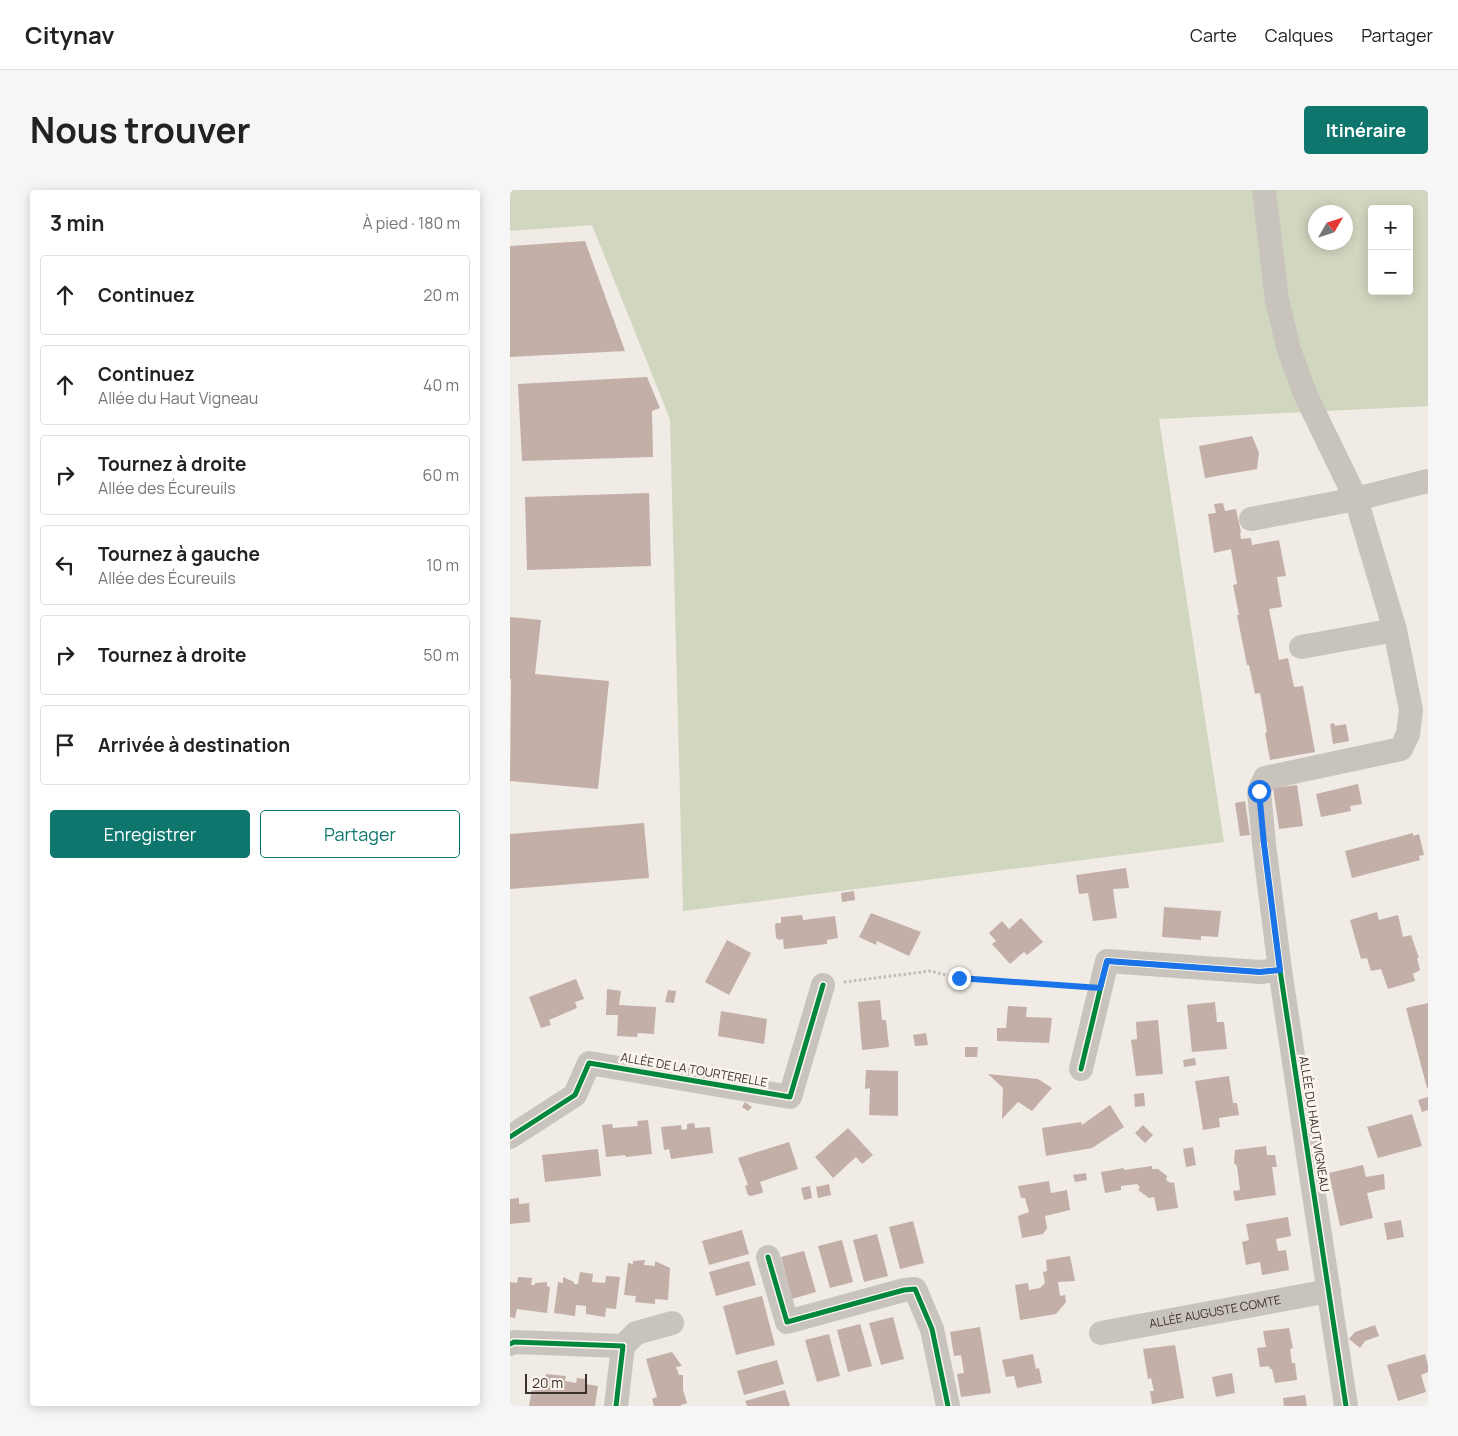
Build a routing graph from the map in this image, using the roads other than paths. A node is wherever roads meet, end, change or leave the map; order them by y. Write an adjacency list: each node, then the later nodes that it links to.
1 (1264, 190): 3 (street)
2 (1428, 481): 3 (street)
3 (1356, 499): 4 (street); 5 (street)
4 (1251, 519)
5 (1394, 630): 6 (street); 7 (street, ALLÉE DU HAUT VIGNEAU)
6 (1300, 647)
7 (1280, 970): 9 (street); 12 (street, ALLÉE DU HAUT VIGNEAU)
8 (823, 984): 10 (street, ALLÉE DE LA TOURTERELLE)
9 (1081, 1069)
10 (510, 1137)
11 (768, 1257): 18 (street)
12 (1329, 1291): 14 (street, ALLÉE AUGUSTE COMTE); 19 (street, ALLÉE DU HAUT VIGNEAU)
13 (672, 1323): 16 (street)
14 (1101, 1333)
15 (510, 1344): 16 (street)
16 (623, 1346): 17 (street)
17 (616, 1406)
18 (948, 1406)
19 (1346, 1406)

